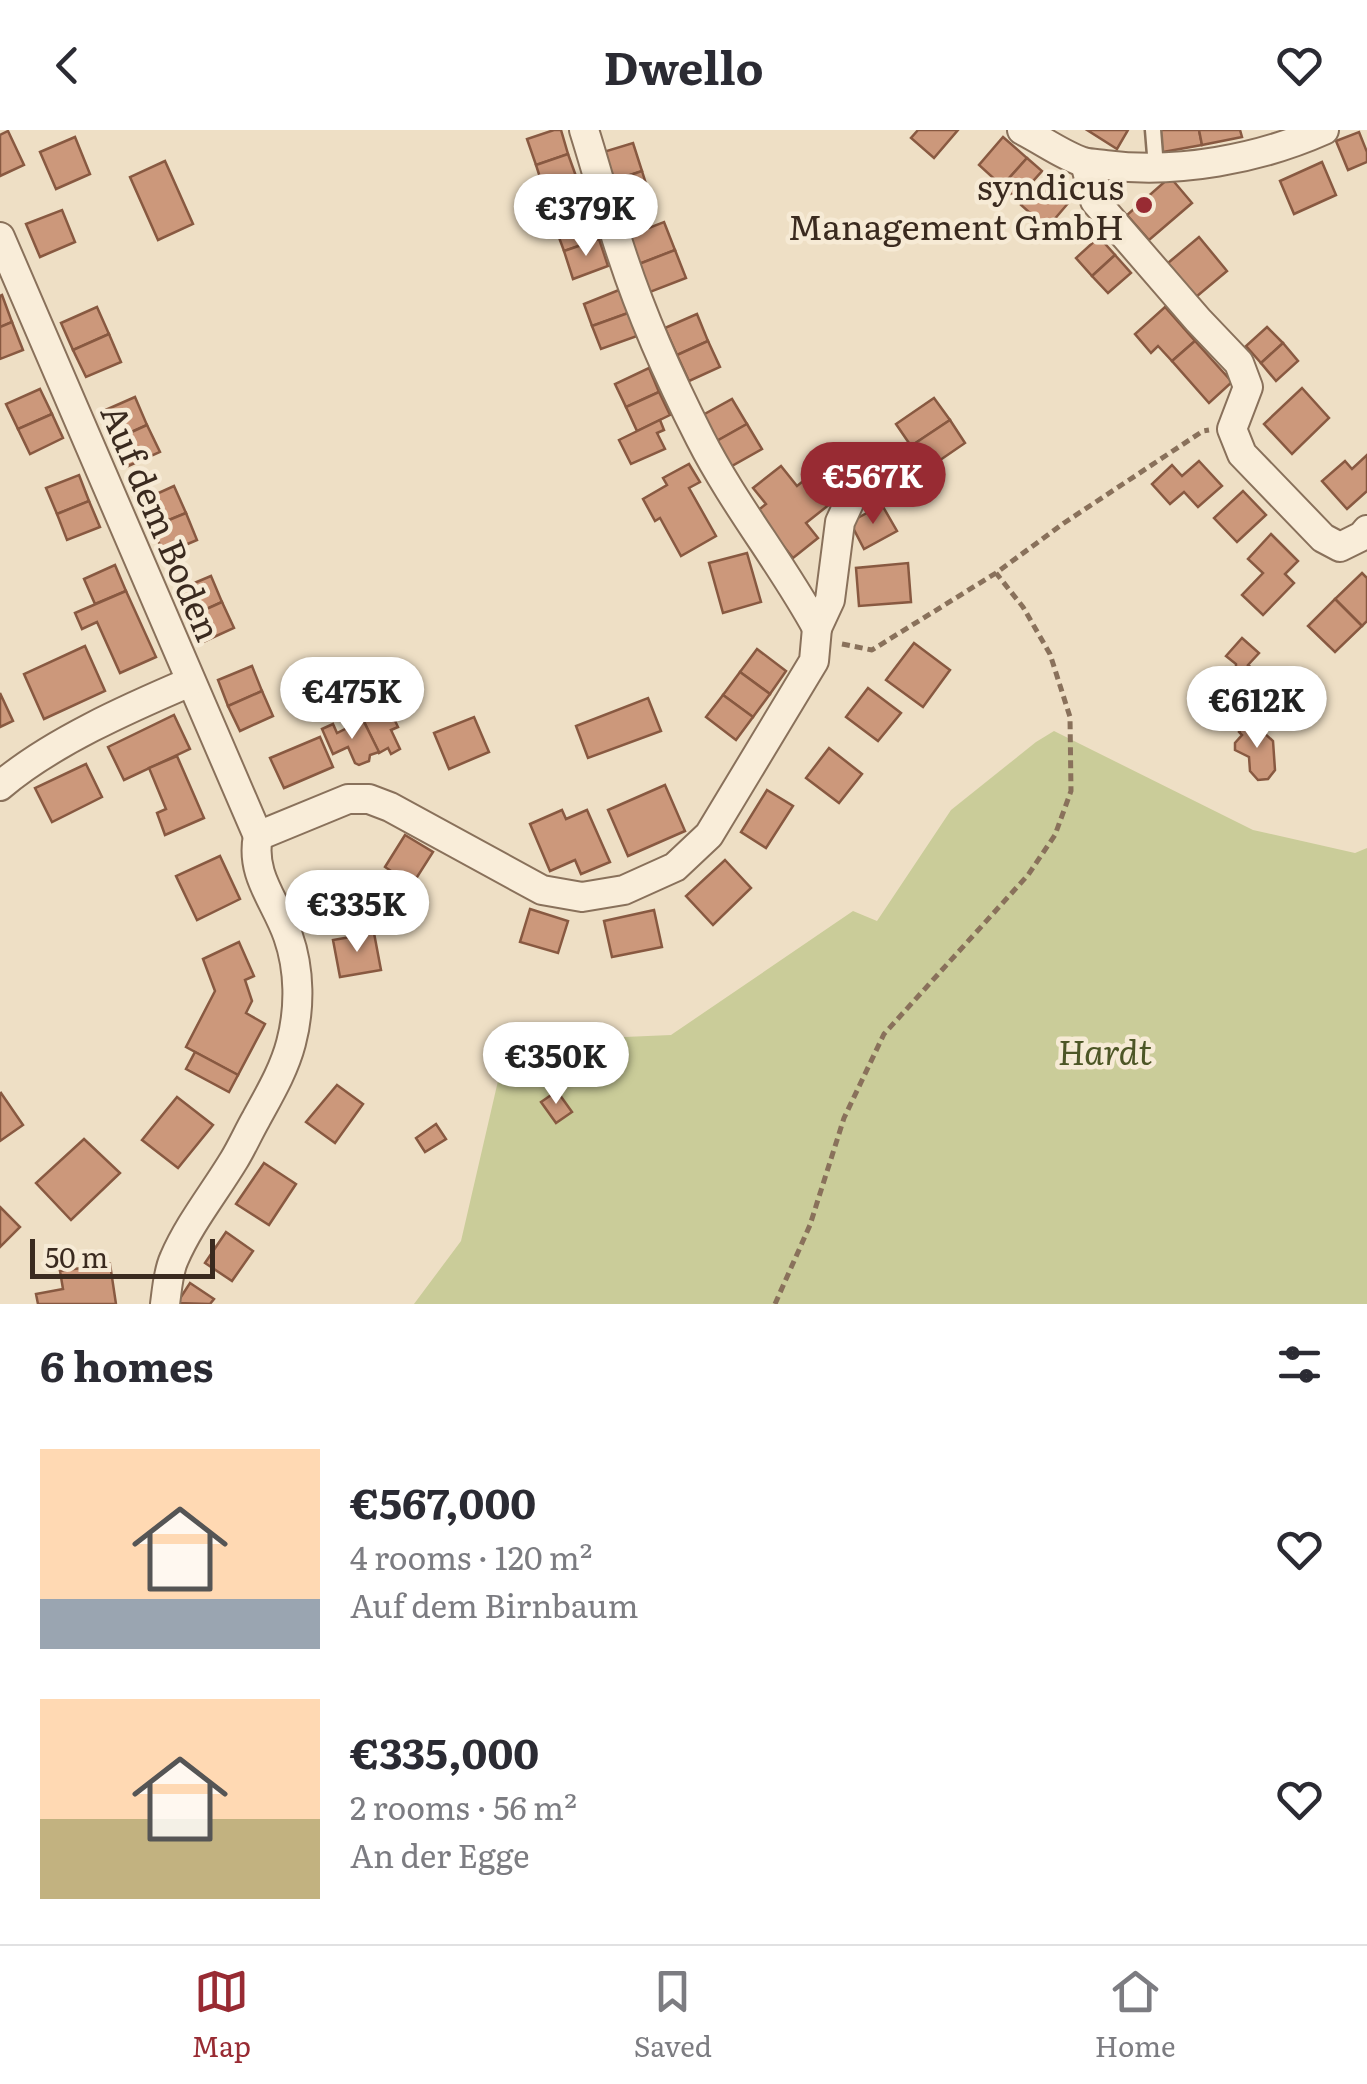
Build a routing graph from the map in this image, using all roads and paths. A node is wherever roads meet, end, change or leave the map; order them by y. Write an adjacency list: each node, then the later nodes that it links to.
1 (584, 130): 12 (street)
2 (1022, 130): 5 (street)
3 (1153, 130): 6 (lane)
4 (1324, 130): 6 (street)
5 (1084, 162): 6 (street); 8 (street)
6 (1156, 166)
7 (0, 237): 13 (street, Auf dem Boden)
8 (1232, 429): 10 (street); 11 (path)
9 (857, 462): 12 (street)
10 (1367, 530)
11 (996, 573): 12 (path); 17 (path)
12 (817, 628): 15 (street)
13 (190, 682): 14 (street); 15 (street, Auf dem Boden)
14 (0, 786)
15 (258, 836): 16 (street, Auf dem Boden)
16 (165, 1304)
17 (775, 1304)

